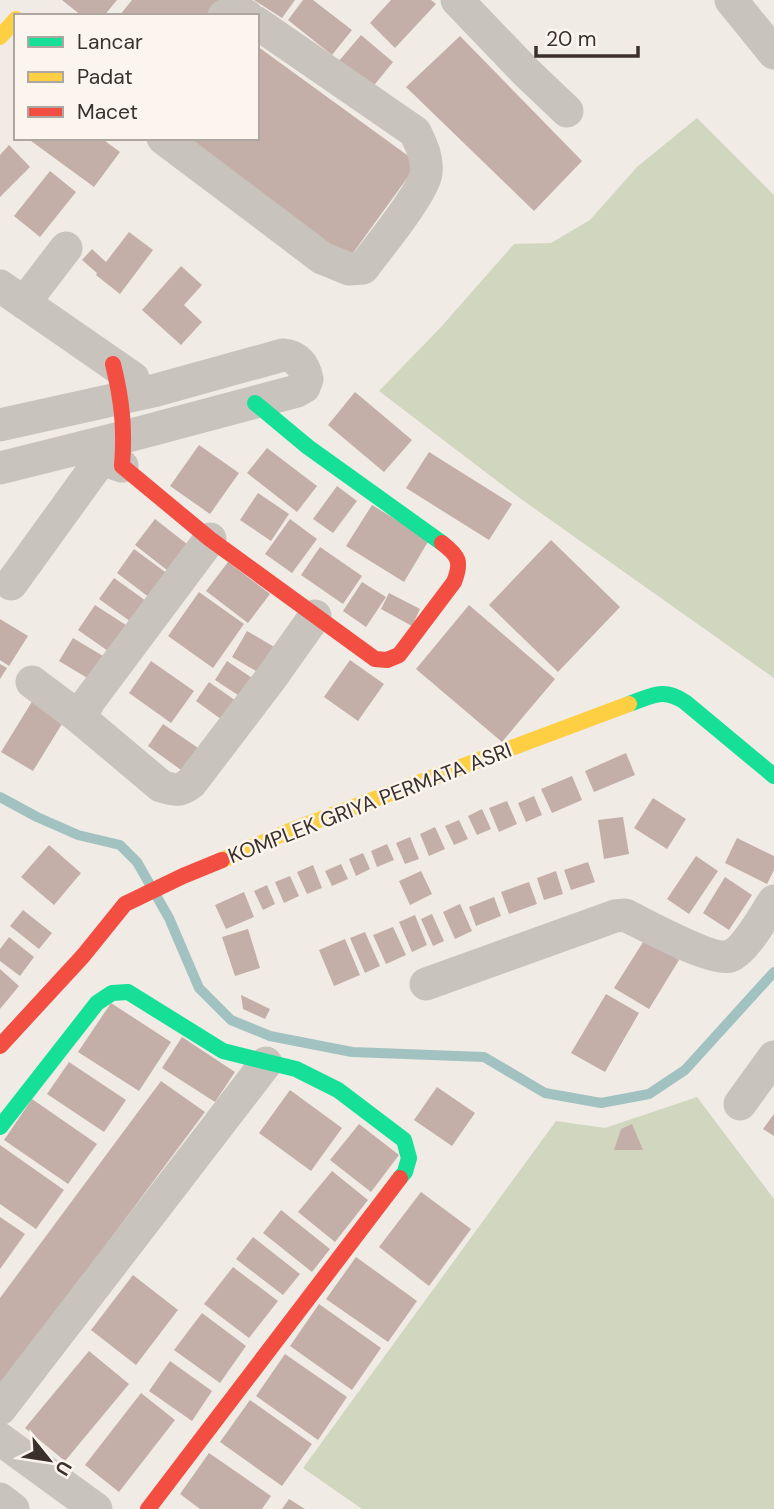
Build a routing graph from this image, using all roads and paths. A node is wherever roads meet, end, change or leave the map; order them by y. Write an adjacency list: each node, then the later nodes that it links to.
1 (457, 0): 7 (street)
2 (731, 0): 6 (street)
3 (227, 14): 4 (street)
4 (244, 14)
5 (259, 24): 8 (street)
6 (774, 53)
7 (567, 111)
8 (166, 140)
9 (66, 248): 10 (street)
10 (12, 294): 11 (street)
11 (113, 364): 12 (street); 13 (street)
12 (153, 391): 13 (street); 14 (street); 15 (street)
13 (121, 398): 16 (street); 17 (street)
14 (255, 403): 15 (street); 21 (street)
15 (183, 421): 17 (street)
16 (0, 425)
17 (123, 452): 18 (street); 19 (street); 20 (street)
18 (0, 468)
19 (210, 539): 21 (street); 23 (street)
20 (11, 584)
21 (315, 616): 23 (street)
22 (32, 682): 23 (street)
23 (79, 718)
24 (774, 776): 27 (street, KOMPLEK GRIYA PERMATA ASRI)
25 (774, 901): 26 (street)
26 (426, 984)
27 (0, 1046)
28 (774, 1057): 30 (street)
29 (266, 1063): 31 (street); 32 (street); 37 (street)
30 (740, 1104)
31 (0, 1127)
32 (0, 1409)
33 (0, 1439): 36 (street)
34 (0, 1499): 35 (street)
35 (13, 1509)
36 (96, 1509)
37 (148, 1509)

